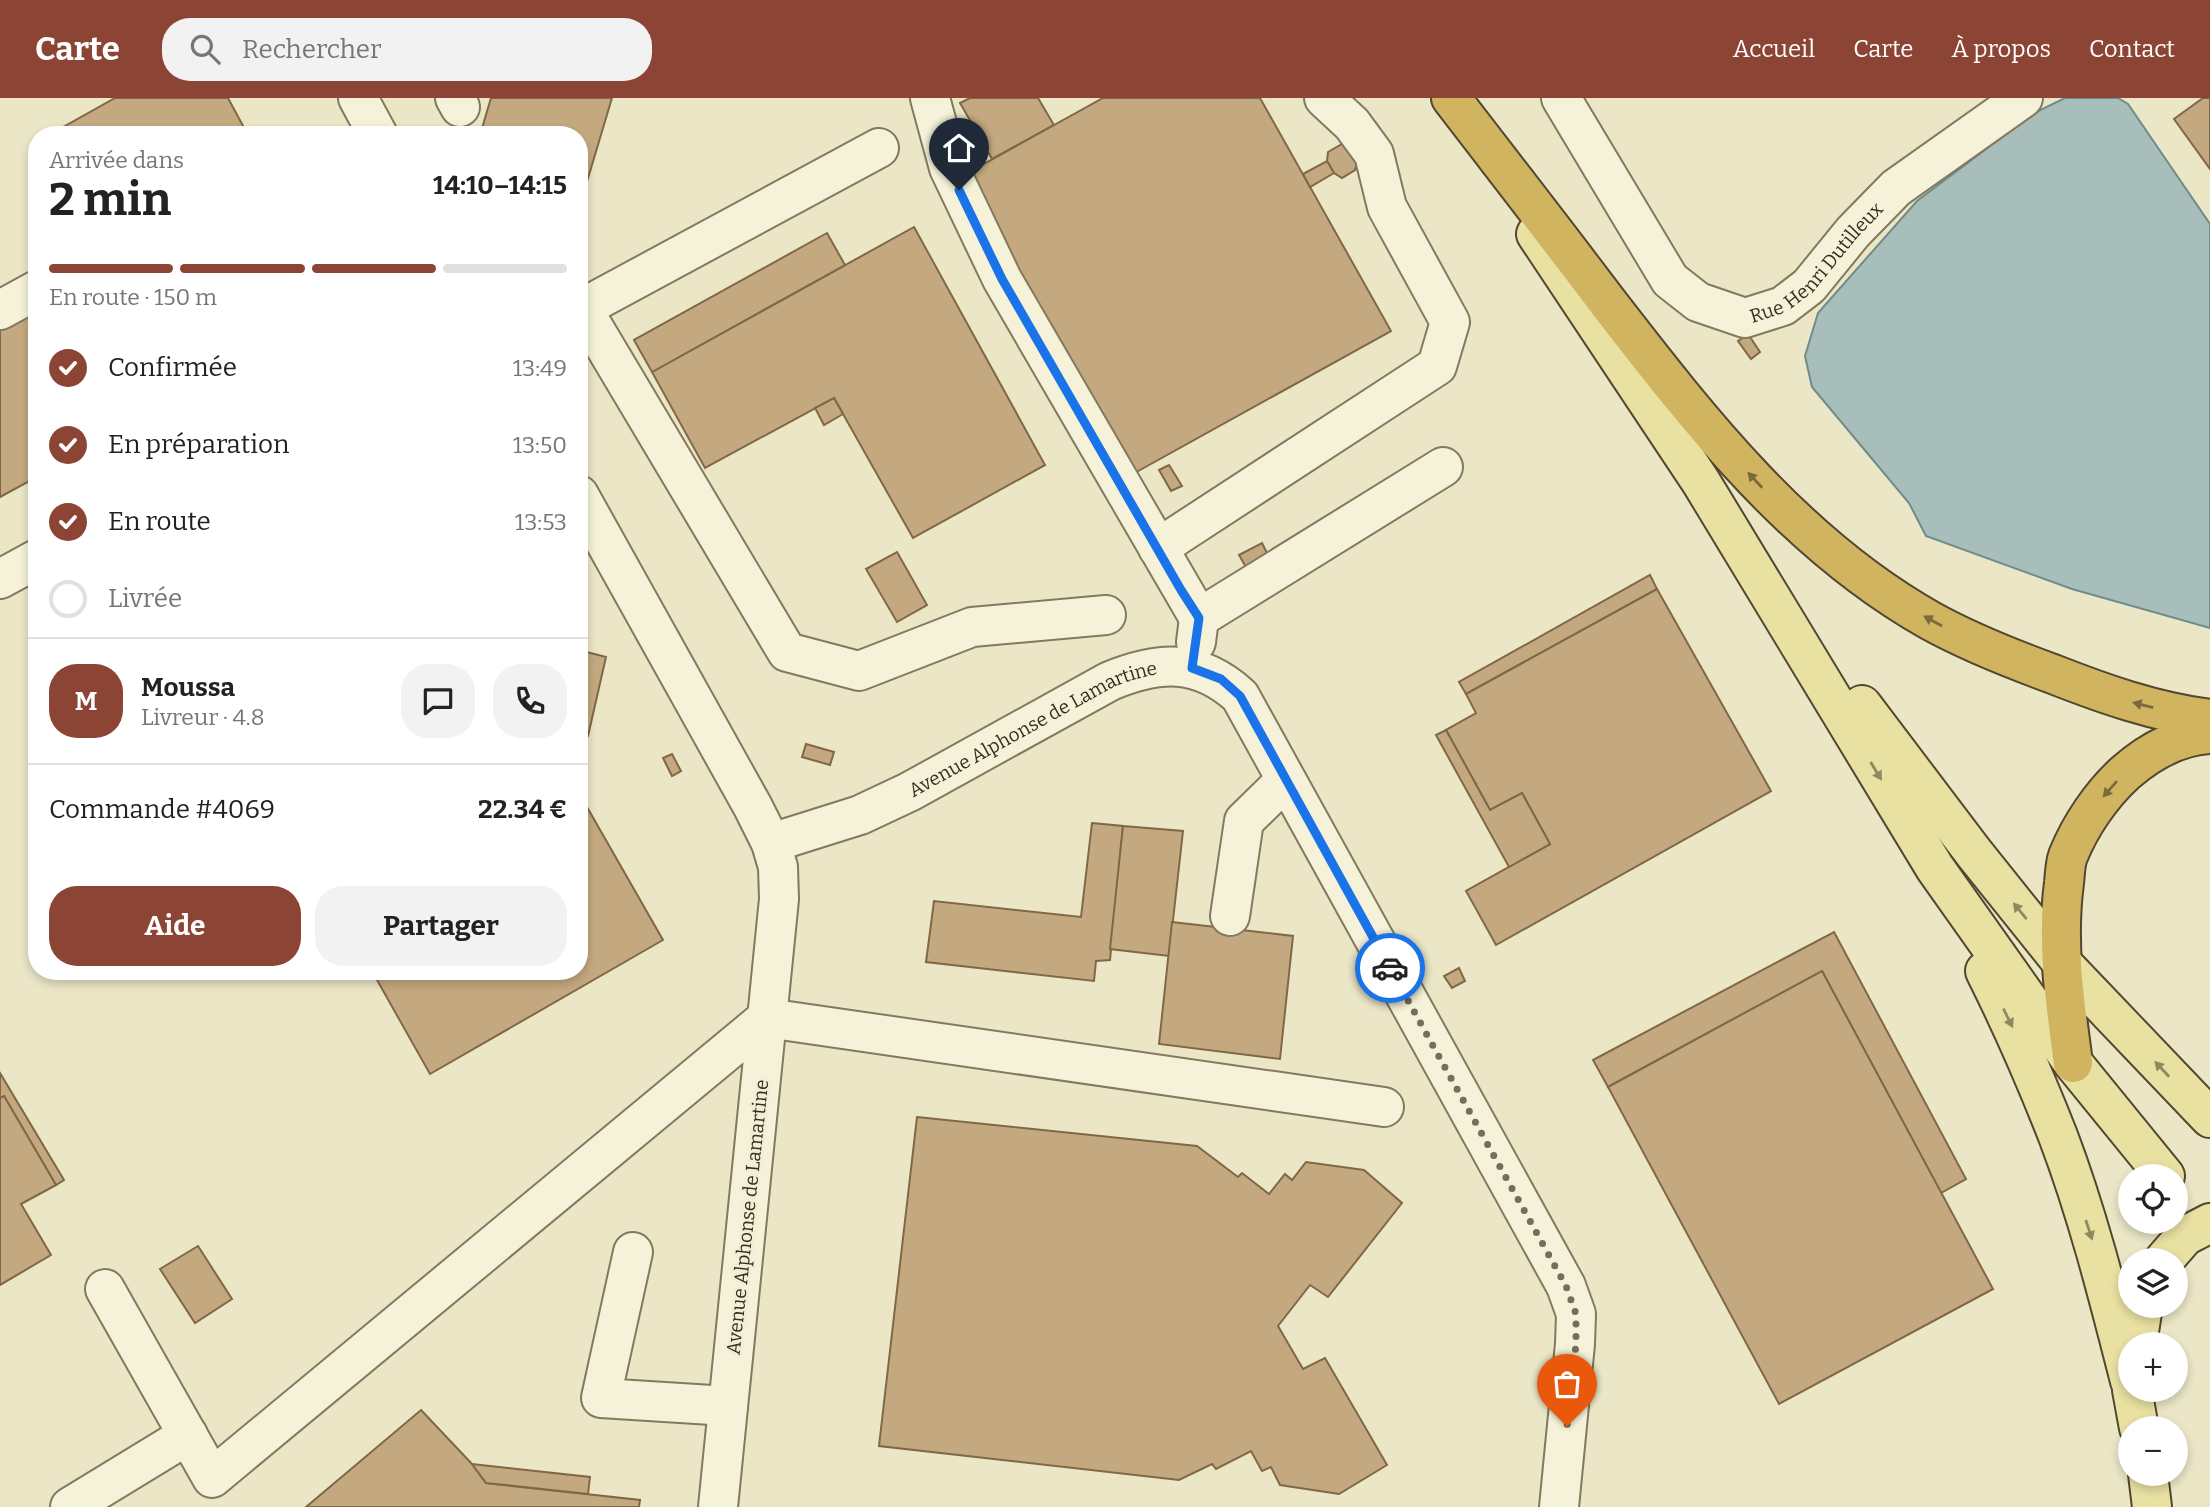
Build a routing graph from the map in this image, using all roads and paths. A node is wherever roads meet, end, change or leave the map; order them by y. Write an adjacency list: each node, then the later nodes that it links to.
1 (358, 98): 8 (street)
2 (930, 98): 17 (street)
3 (1324, 98): 17 (street)
4 (1446, 98): 15 (main road)
5 (1451, 98): 23 (highway, one-way to 5)
6 (1560, 98): 7 (street, Rue Henri Dutilleux)
7 (2022, 98)
8 (374, 126)
9 (879, 148): 11 (street)
10 (28, 295): 12 (street)
11 (588, 305)
12 (0, 310)
13 (588, 321): 20 (street)
14 (1443, 467): 21 (street)
15 (1701, 482): 27 (main road, one-way to 27); 29 (main road, one-way to 15)
16 (588, 511): 26 (street, Avenue Alphonse de Lamartine)
17 (1158, 548): 21 (street)
18 (28, 564): 19 (street)
19 (0, 579)
20 (1106, 615)
21 (1199, 618): 22 (street)
22 (1192, 668): 25 (street, Avenue Alphonse de Lamartine); 26 (street, Avenue Alphonse de Lamartine)
23 (2210, 719)
24 (2210, 734): 29 (highway, one-way to 29)
25 (1286, 780): 28 (street); 46 (street, Avenue Alphonse de Lamartine)
26 (771, 844): 30 (street, Avenue Alphonse de Lamartine)
27 (1935, 868): 31 (main road); 40 (main road, one-way to 40)
28 (1230, 916)
29 (2063, 964): 31 (highway); 33 (main road, one-way to 29)
30 (767, 1018): 32 (street); 41 (street, Avenue Alphonse de Lamartine); 42 (street)
31 (2073, 1063): 34 (main road)
32 (1384, 1107)
33 (2210, 1118)
34 (2155, 1164)
35 (2188, 1204): 36 (main road)
36 (2208, 1226): 37 (main road)
37 (2174, 1248)
38 (633, 1252): 41 (street)
39 (105, 1289): 42 (street)
40 (2118, 1333)
41 (728, 1406): 45 (street, Avenue Alphonse de Lamartine)
42 (188, 1435): 44 (street)
43 (2149, 1486): 47 (main road)
44 (70, 1507)
45 (718, 1507)
46 (1559, 1507)
47 (2152, 1507)

